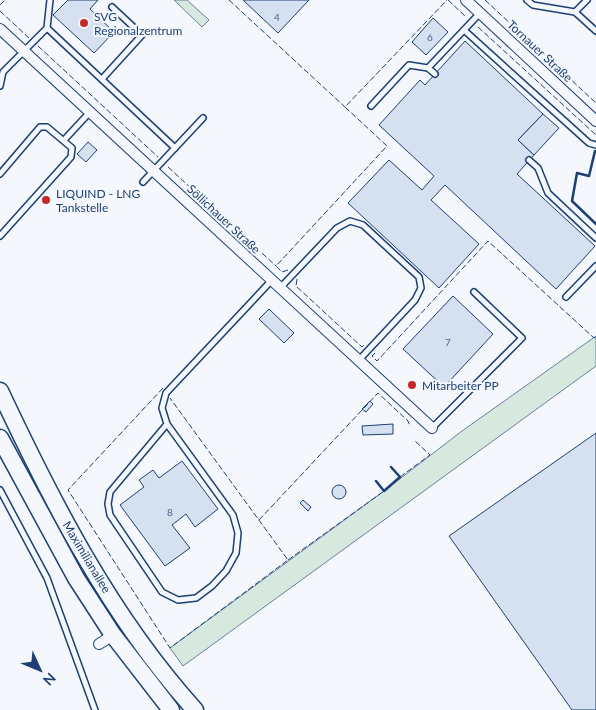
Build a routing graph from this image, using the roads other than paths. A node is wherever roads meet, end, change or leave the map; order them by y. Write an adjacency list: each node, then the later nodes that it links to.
1 (50, 0): 9 (lane)
2 (466, 0): 7 (street, Tornauer Straße)
3 (527, 0): 6 (lane)
4 (586, 0): 6 (lane)
5 (112, 7): 16 (lane)
6 (575, 12): 11 (lane)
7 (480, 13): 10 (lane); 21 (street, Tornauer Straße)
8 (0, 28): 12 (street, Söllichauer Straße)
9 (47, 28): 12 (lane); 16 (lane)
10 (464, 30): 13 (lane); 23 (lane)
11 (596, 31)
12 (24, 51): 14 (lane); 19 (street, Söllichauer Straße)
13 (428, 68): 15 (lane); 18 (lane)
14 (2, 71): 17 (lane)
15 (435, 74)
16 (102, 80): 24 (lane)
17 (0, 86)
18 (371, 106)
19 (90, 112): 22 (lane); 26 (street, Söllichauer Straße)
20 (203, 118): 24 (lane)
21 (596, 121)
22 (64, 140): 27 (lane); 29 (lane)
23 (596, 145)
24 (175, 148): 26 (lane)
25 (529, 160): 30 (lane)
26 (154, 171): 28 (lane); 32 (street, Söllichauer Straße)
27 (0, 174)
28 (143, 182)
29 (0, 236)
30 (596, 238)
31 (596, 266): 35 (lane)
32 (272, 280): 33 (street, Söllichauer Straße); 38 (lane)
33 (280, 288): 36 (street, Söllichauer Straße); 36 (lane)
34 (474, 292): 39 (lane)
35 (566, 297)
36 (359, 361): 39 (street, Söllichauer Straße)
37 (0, 391): 44 (main road, Maximilianallee)
38 (166, 424): 38 (lane)
39 (432, 428)
40 (0, 438): 43 (main road, Maximilianallee)
41 (0, 490): 42 (lane)
42 (94, 710)
43 (171, 710)
44 (196, 710)

